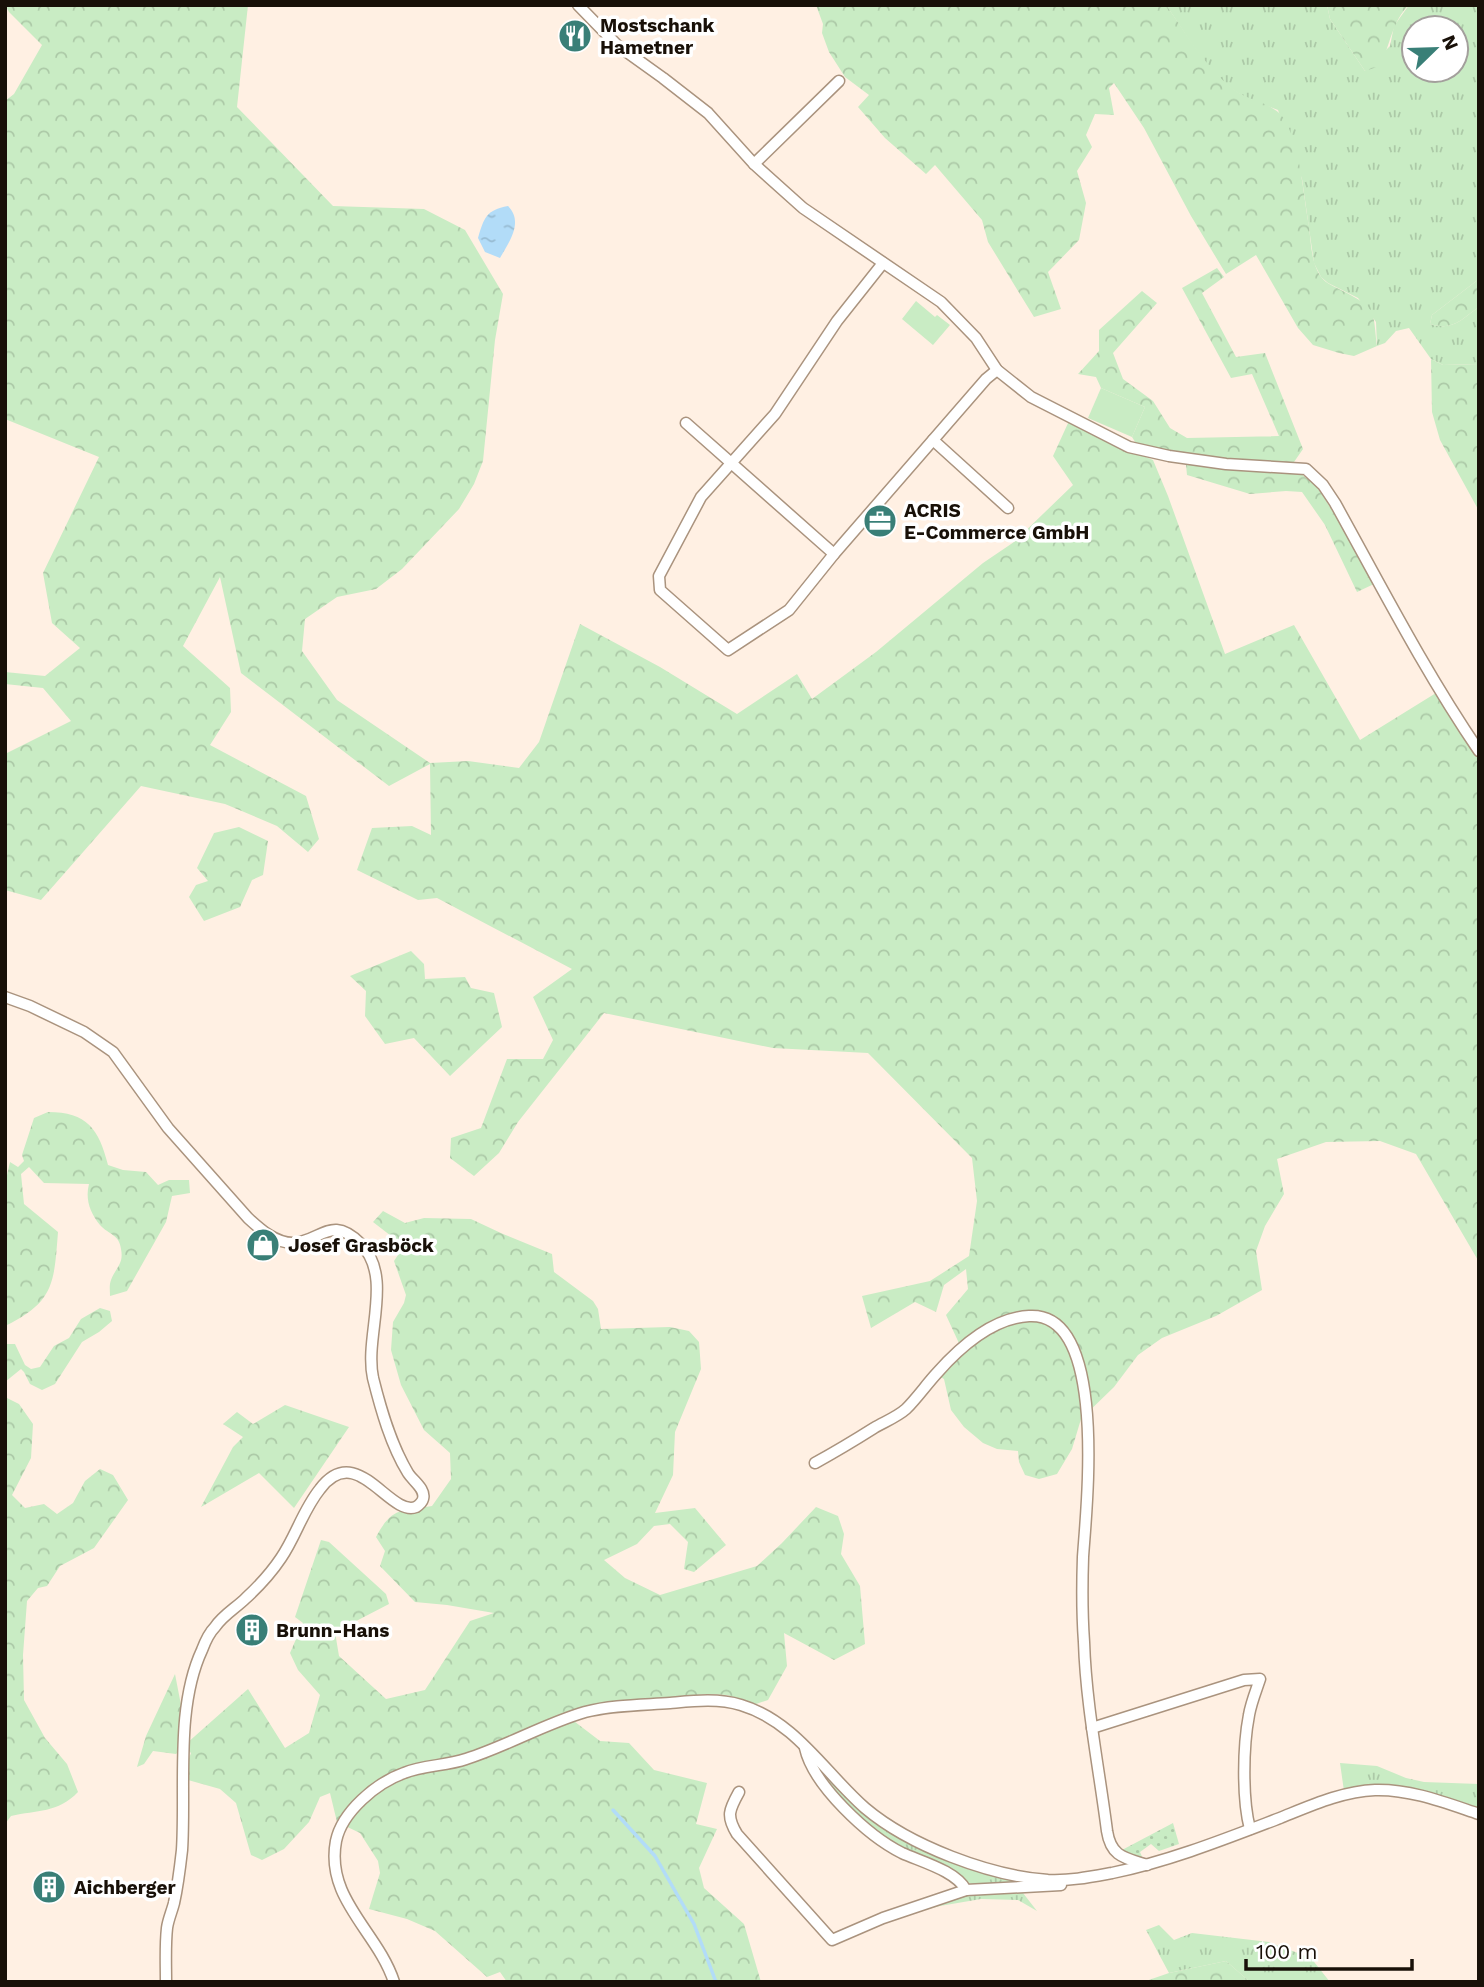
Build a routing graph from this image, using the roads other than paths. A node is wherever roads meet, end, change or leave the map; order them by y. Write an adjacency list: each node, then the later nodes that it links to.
1 (578, 5): 3 (street)
2 (839, 81): 3 (street)
3 (754, 164): 4 (street)
4 (883, 263): 5 (street); 8 (street)
5 (997, 370): 7 (street); 11 (street)
6 (686, 423): 8 (street)
7 (933, 440): 9 (street); 10 (street)
8 (731, 463): 10 (street); 10 (street)
9 (1009, 508)
10 (834, 554)
11 (1479, 751)
12 (5, 997): 22 (street)
13 (815, 1463): 14 (street)
14 (1092, 1728): 18 (street); 19 (street)
15 (804, 1745): 20 (street); 21 (street); 23 (street)
16 (739, 1791): 21 (street)
17 (1479, 1814): 18 (street)
18 (1250, 1829): 19 (street)
19 (1147, 1865): 20 (street)
20 (1065, 1881): 21 (street)
21 (966, 1891)
22 (166, 1982)
23 (394, 1982)

